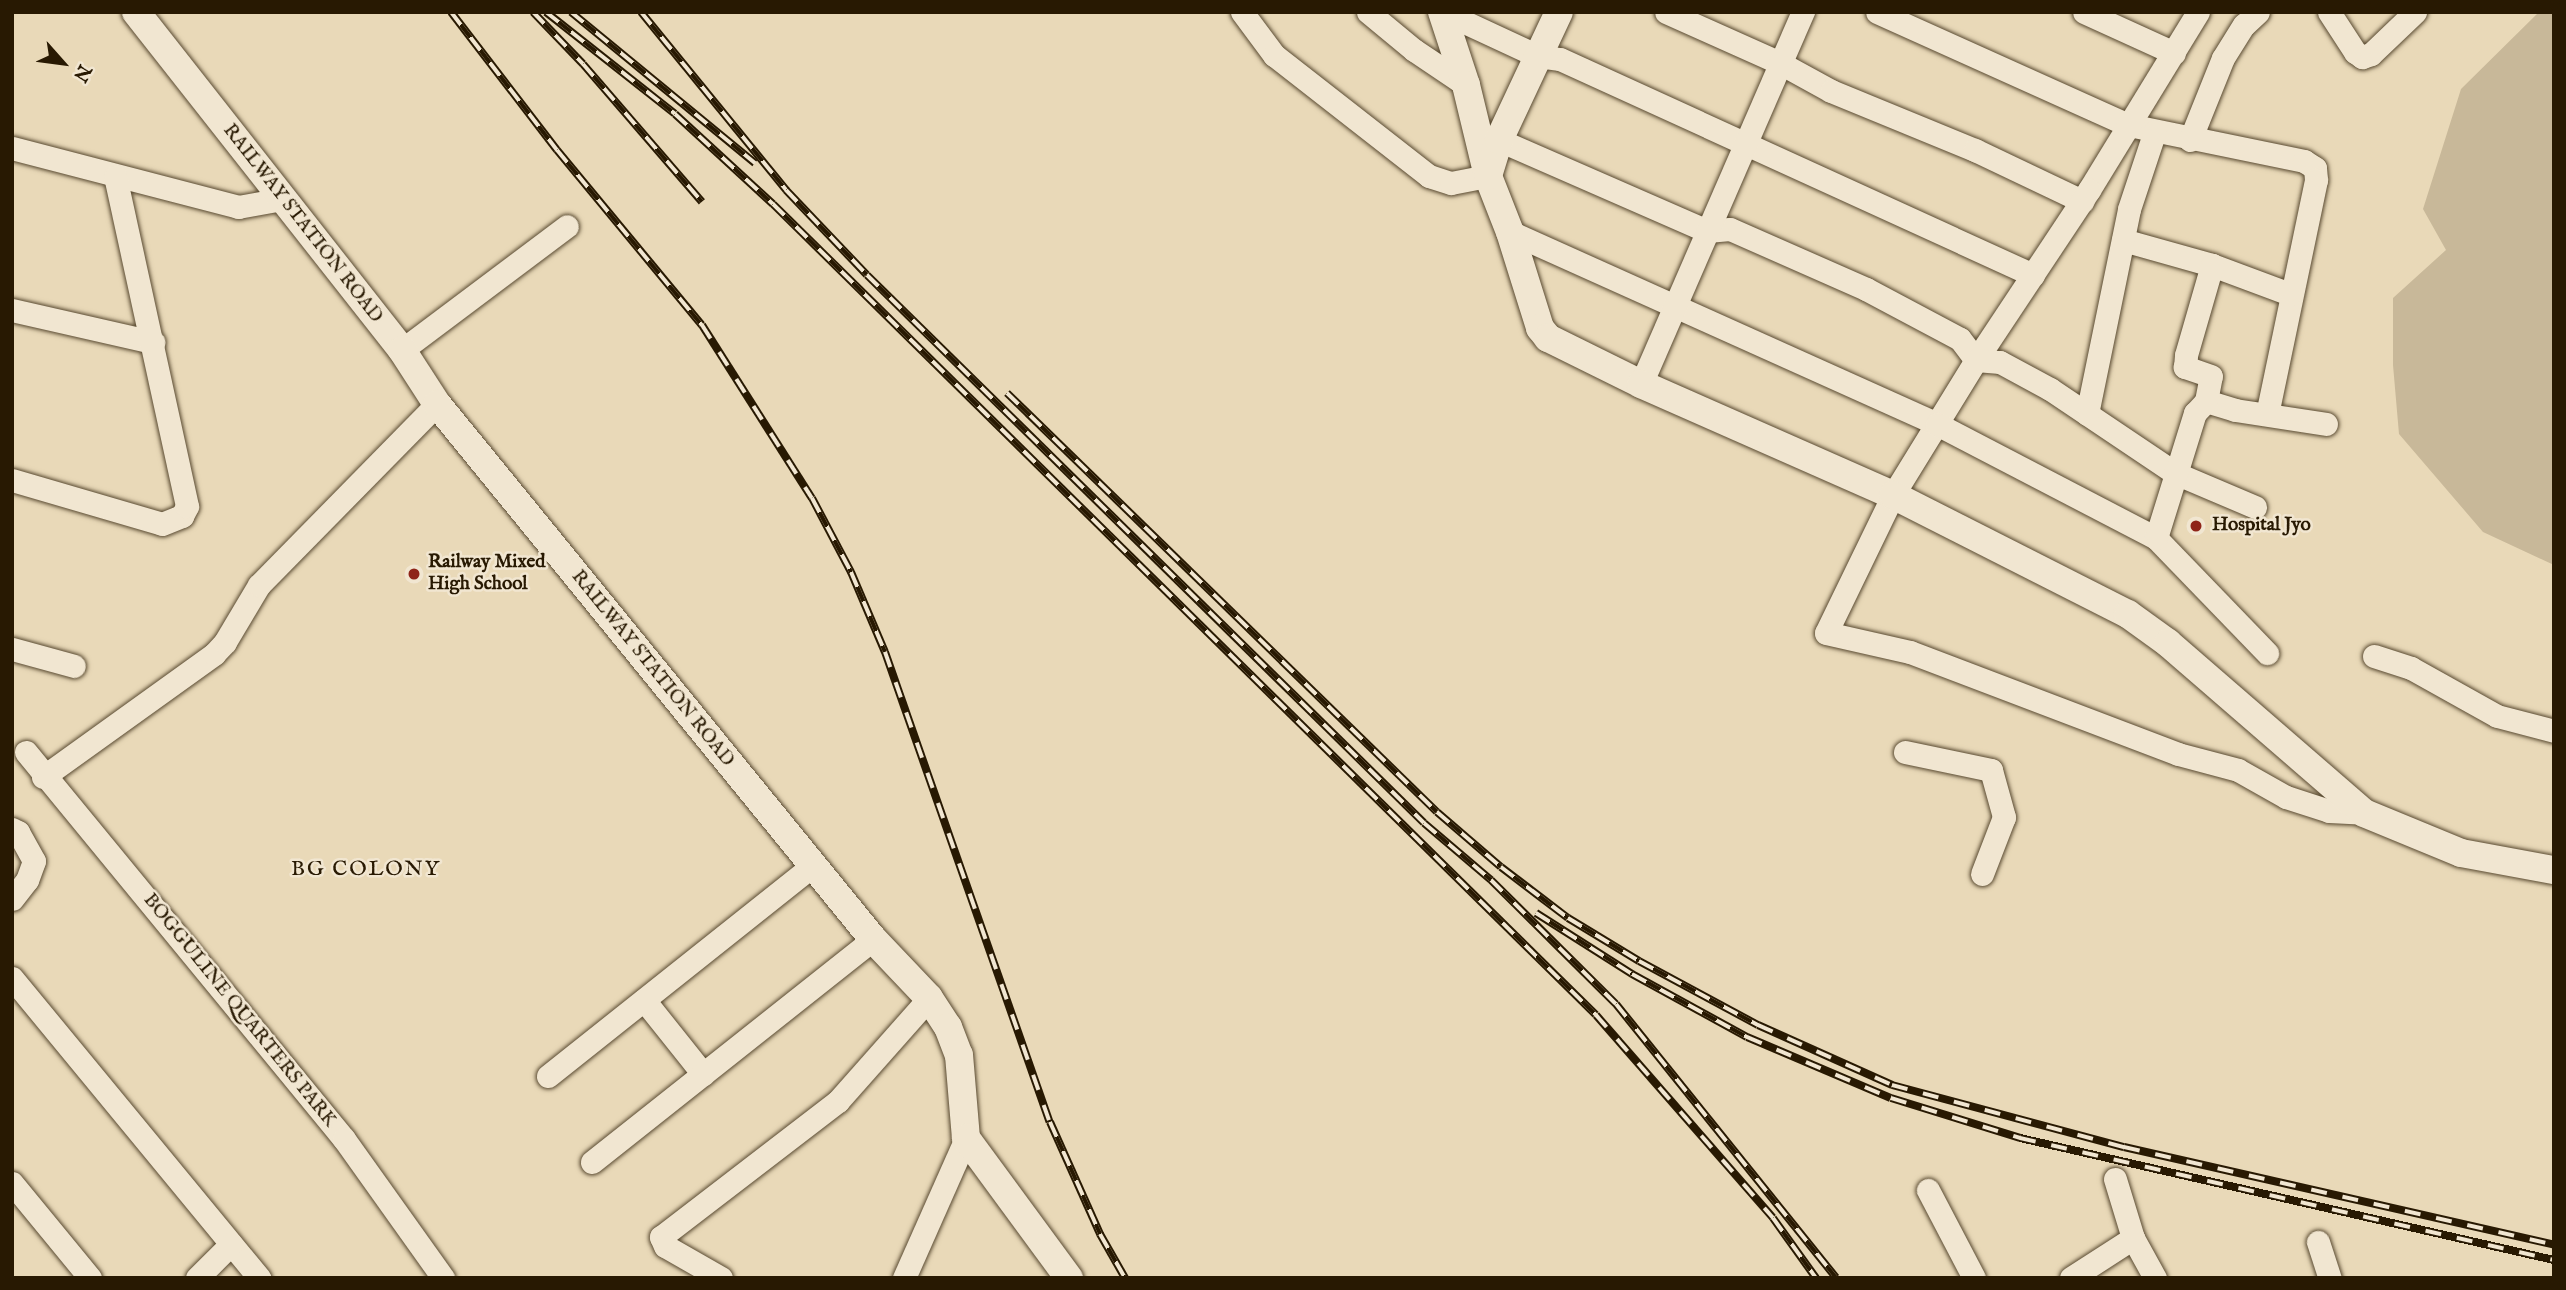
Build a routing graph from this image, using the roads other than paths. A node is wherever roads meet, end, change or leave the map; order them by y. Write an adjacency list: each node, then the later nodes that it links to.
1 (136, 12): 27 (street, RAILWAY STATION ROAD)
2 (1242, 12): 25 (street)
3 (1368, 12): 18 (street)
4 (1442, 12): 16 (street); 18 (street)
5 (1559, 12): 16 (street)
6 (1667, 12): 17 (street)
7 (1802, 12): 17 (street)
8 (1877, 12): 19 (street)
9 (2084, 12): 14 (street)
10 (2198, 12): 15 (street)
11 (2258, 12): 22 (street)
12 (2329, 12): 13 (street)
13 (2415, 12)
14 (2127, 21): 15 (street)
15 (2174, 53): 19 (street)
16 (1538, 56): 21 (street); 23 (street)
17 (1780, 63): 23 (street); 28 (street)
18 (1466, 85): 25 (street)
19 (2129, 125): 20 (street); 28 (street)
20 (2155, 131): 22 (street); 32 (street)
21 (1499, 140): 25 (street); 30 (street)
22 (2190, 140): 35 (street)
23 (1745, 145): 30 (street); 34 (street)
24 (14, 154): 26 (street)
25 (1488, 176): 31 (street)
26 (115, 177): 27 (street); 38 (street)
27 (282, 199): 39 (street, RAILWAY STATION ROAD)
28 (2082, 201): 34 (street)
29 (567, 226): 39 (street)
30 (1707, 231): 36 (street); 40 (street)
31 (1510, 232): 36 (street); 41 (street)
32 (2123, 240): 33 (street); 44 (street)
33 (2212, 265): 35 (street); 42 (street)
34 (2033, 275): 40 (street)
35 (2290, 294): 45 (street)
36 (1675, 306): 41 (street); 46 (street)
37 (12, 310): 38 (street)
38 (153, 342): 49 (street)
39 (402, 350): 43 (street, RAILWAY STATION ROAD)
40 (1976, 360): 44 (street); 46 (street)
41 (1641, 384): 50 (street)
42 (2206, 401): 45 (street); 48 (street)
43 (437, 404): 60 (street); 63 (street, RAILWAY STATION ROAD)
44 (2087, 414): 48 (street)
45 (2267, 414): 47 (street)
46 (1937, 424): 50 (street); 52 (street)
47 (2326, 424)
48 (2175, 473): 51 (street); 52 (street)
49 (12, 480)
50 (1893, 495): 61 (street); 61 (street)
51 (2255, 507)
52 (2156, 538): 54 (street)
53 (12, 649): 56 (street)
54 (2267, 653)
55 (2374, 656): 57 (street)
56 (74, 666)
57 (2554, 732)
58 (26, 752): 60 (street, BOGGULINE QUARTERS PARK)
59 (1905, 752): 65 (street)
60 (43, 777): 85 (street, BOGGULINE QUARTERS PARK)
61 (2364, 813): 64 (street)
62 (12, 829): 66 (street)
63 (813, 865): 67 (street, RAILWAY STATION ROAD); 70 (street)
64 (2554, 870)
65 (1982, 874)
66 (12, 899)
67 (873, 939): 69 (street, RAILWAY STATION ROAD); 71 (street)
68 (12, 978): 80 (street)
69 (929, 998): 73 (street, RAILWAY STATION ROAD); 81 (street)
70 (644, 1000): 71 (street); 72 (street)
71 (704, 1074): 74 (street)
72 (548, 1076)
73 (966, 1138): 88 (street); 89 (street)
74 (592, 1162)
75 (2115, 1179): 78 (street)
76 (12, 1184): 82 (street)
77 (1928, 1190): 90 (street)
78 (2133, 1238): 91 (street); 92 (street)
79 (2318, 1242): 93 (street)
80 (231, 1244): 83 (street); 84 (street)
81 (680, 1256): 86 (street); 87 (street)
82 (90, 1278)
83 (197, 1278)
84 (259, 1278)
85 (443, 1278)
86 (691, 1278)
87 (721, 1278)
88 (904, 1278)
89 (1069, 1278)
90 (1974, 1278)
91 (2071, 1278)
92 (2155, 1278)
93 (2330, 1278)

